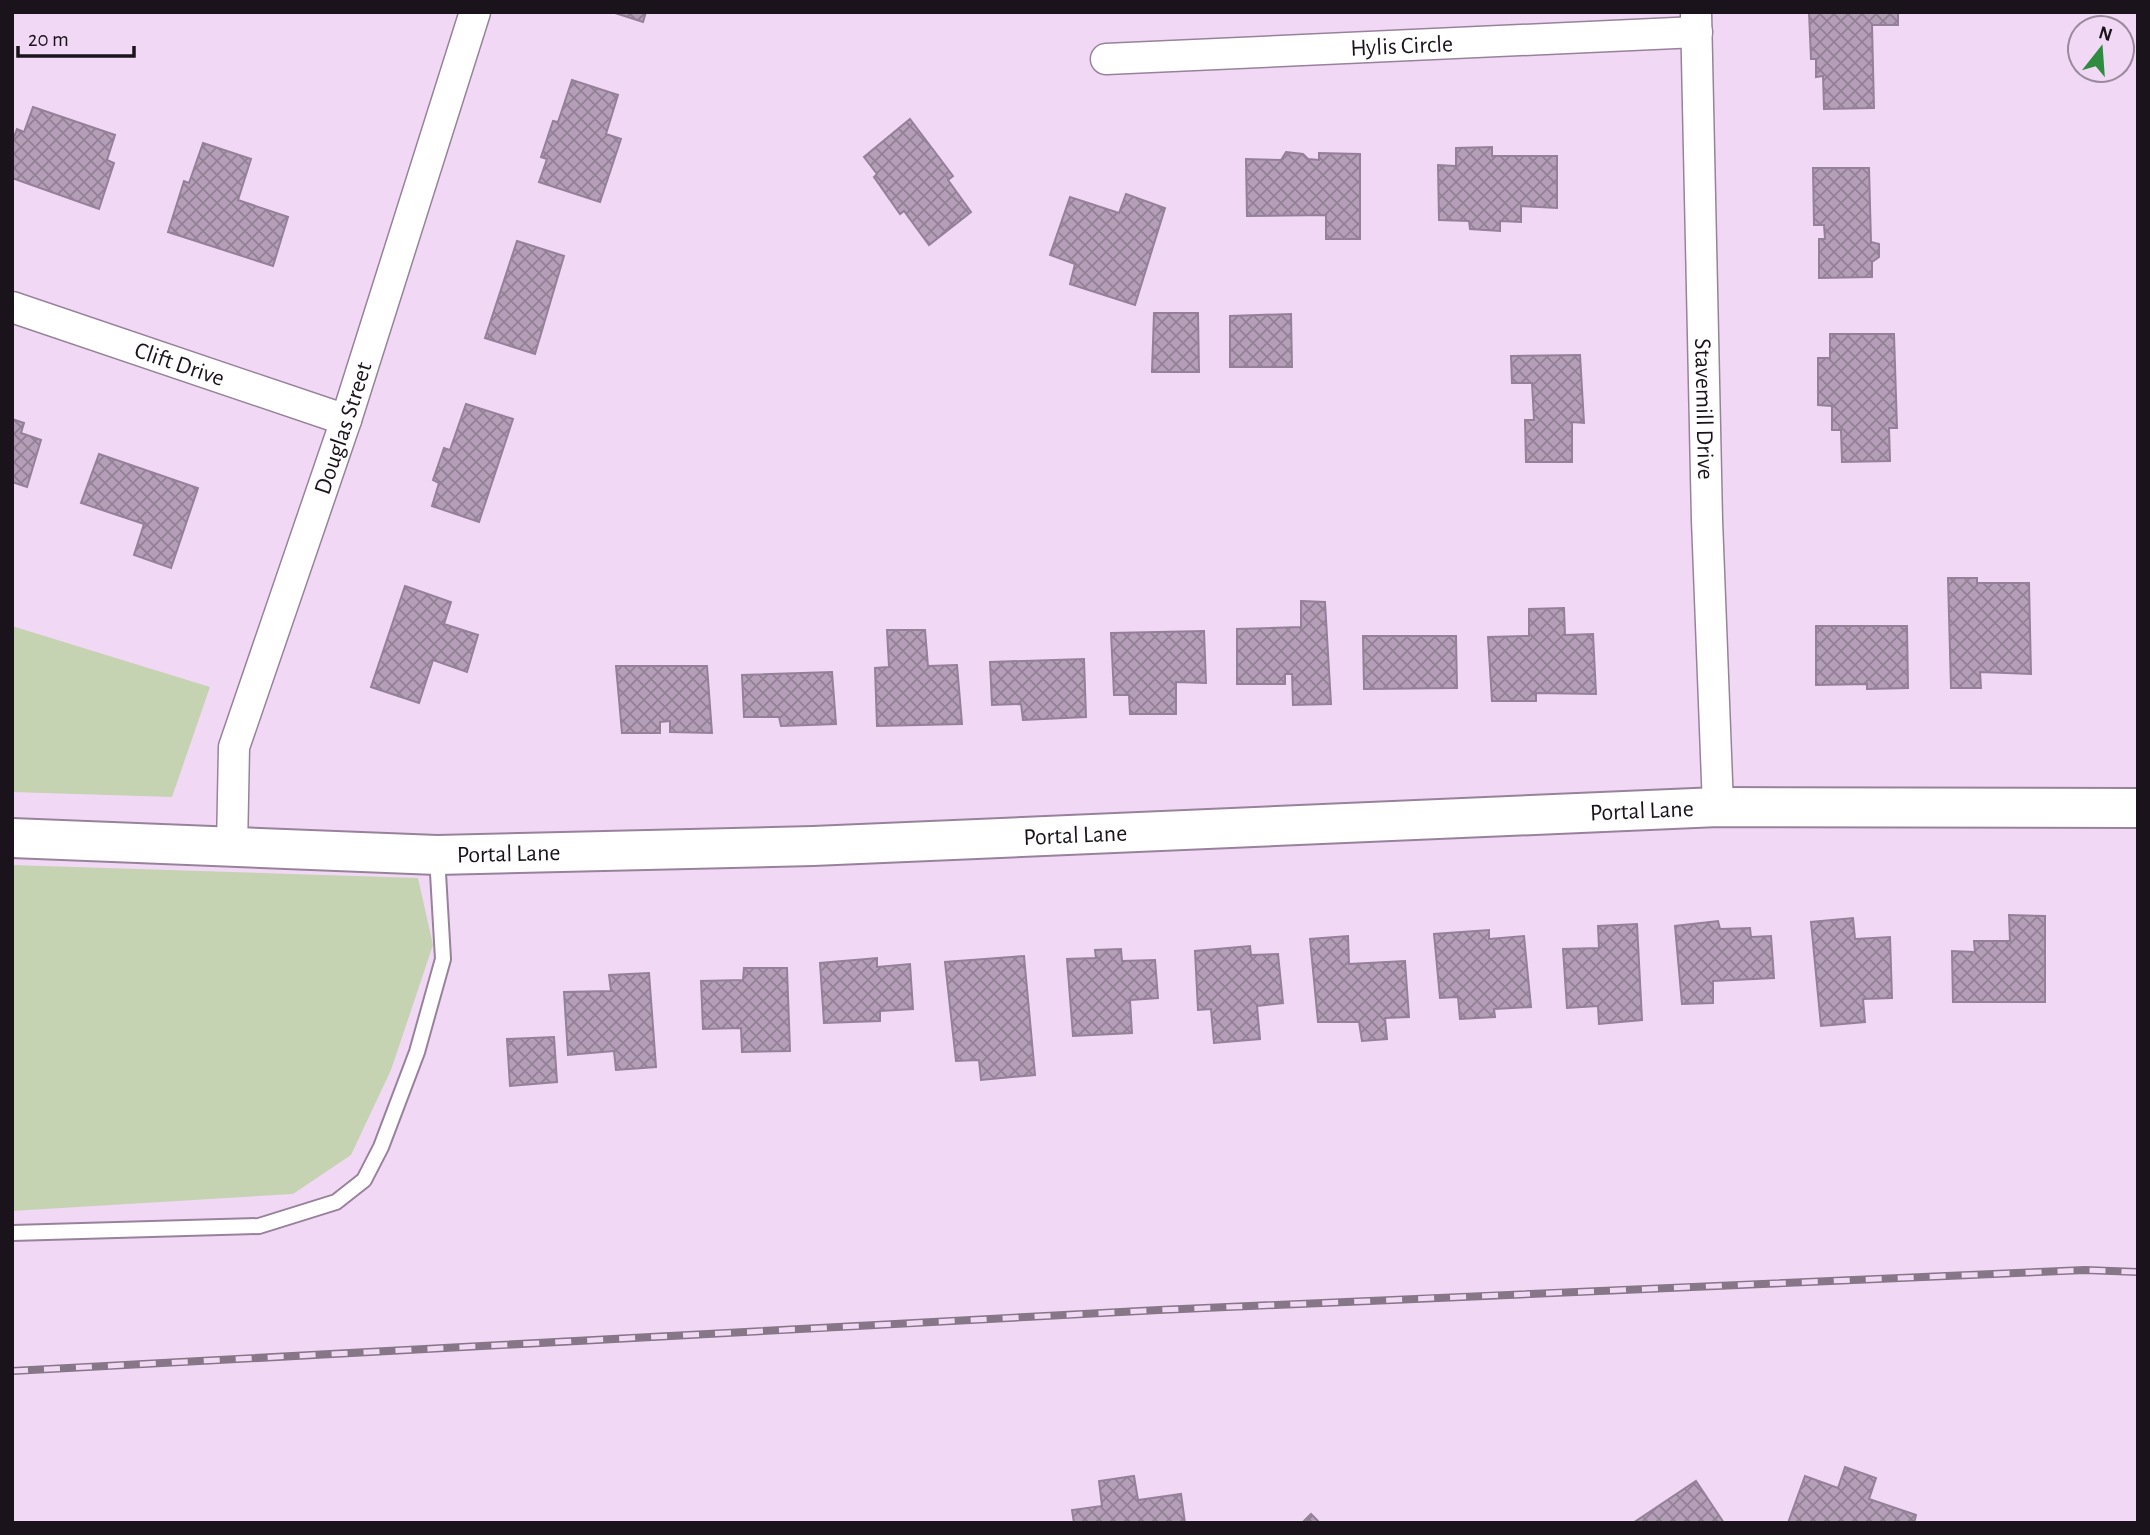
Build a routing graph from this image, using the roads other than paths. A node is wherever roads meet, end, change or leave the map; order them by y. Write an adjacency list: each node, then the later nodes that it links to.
1 (475, 12): 5 (street, Douglas Street)
2 (1697, 22): 3 (street, Hylis Circle); 6 (street, Stavemill Drive)
3 (1106, 59)
4 (12, 307): 5 (street, Clift Drive)
5 (346, 420): 9 (street, Douglas Street)
6 (1718, 807): 7 (street, Portal Lane); 10 (street, Portal Lane)
7 (2138, 808)
8 (12, 838): 9 (street, Portal Lane)
9 (232, 848): 10 (street, Portal Lane)
10 (436, 855): 11 (lane)
11 (12, 1233)

